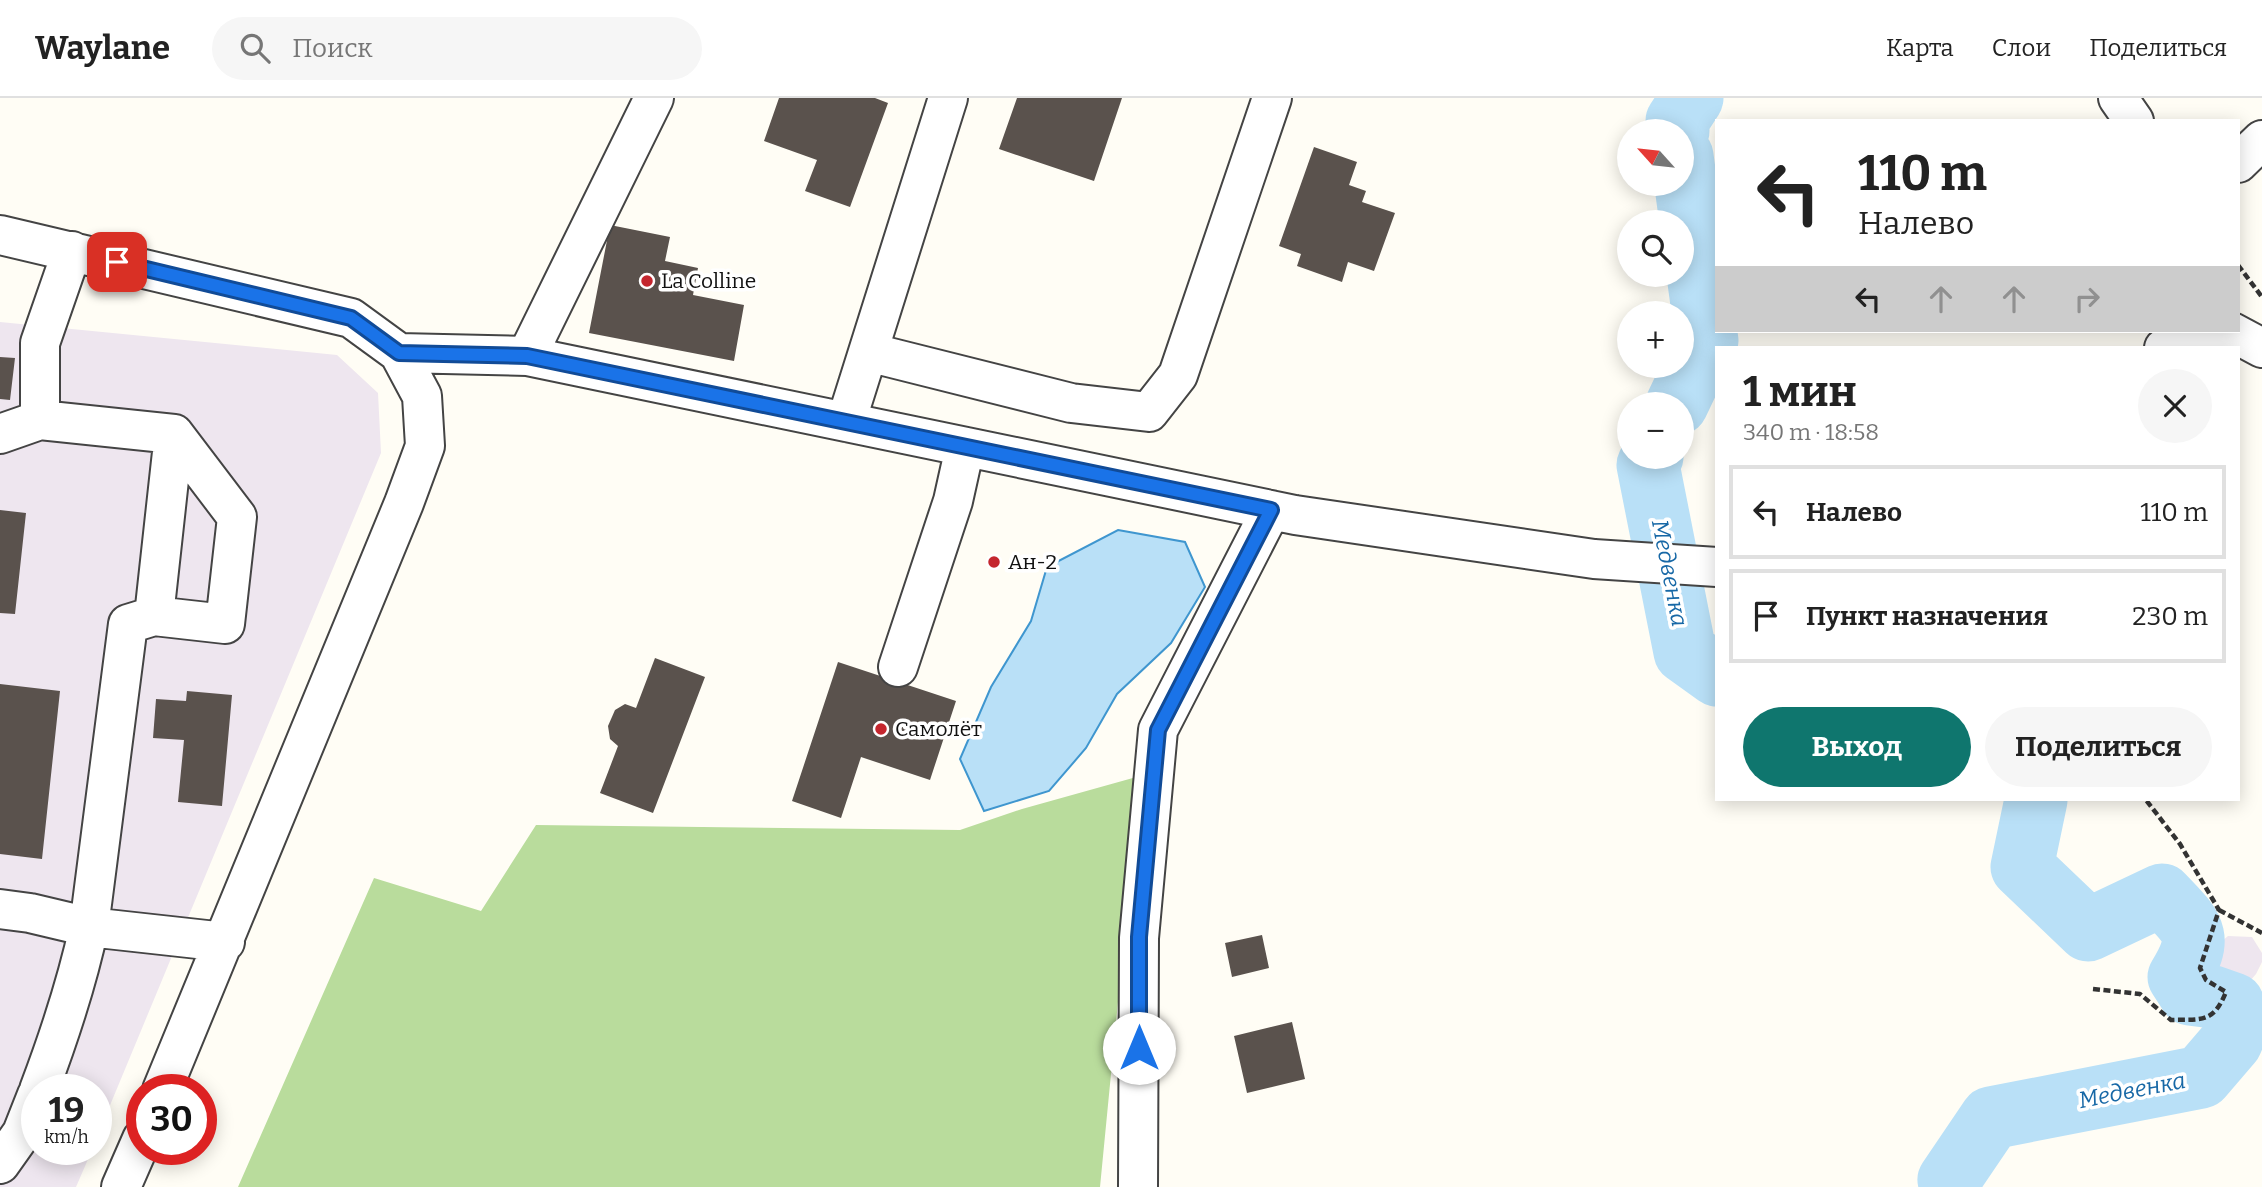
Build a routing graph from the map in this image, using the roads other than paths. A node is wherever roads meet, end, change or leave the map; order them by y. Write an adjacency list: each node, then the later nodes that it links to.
1 (654, 98): 16 (street)
2 (948, 98): 14 (street)
3 (1272, 98): 14 (street)
4 (2118, 98): 5 (street)
5 (2133, 119)
6 (2262, 140): 7 (street)
7 (2240, 161)
8 (0, 235): 9 (street)
9 (72, 251): 15 (street); 17 (street)
10 (2224, 333): 12 (street)
11 (2234, 333): 13 (street)
12 (2168, 346)
13 (2262, 348)
14 (869, 352): 18 (street)
15 (399, 353): 16 (street); 28 (street)
16 (527, 356): 18 (street)
17 (40, 420): 19 (street); 20 (street)
18 (846, 422): 21 (street)
19 (0, 434)
20 (174, 434): 24 (street); 24 (street)
21 (965, 447): 22 (street); 25 (street)
22 (1271, 510): 23 (street); 35 (street)
23 (1715, 567)
24 (154, 616): 27 (street)
25 (898, 667)
26 (0, 909): 27 (street)
27 (89, 927): 28 (street); 29 (street)
28 (225, 942): 30 (street)
29 (45, 1074)
30 (169, 1074)
31 (21, 1134): 32 (street)
32 (0, 1164)
33 (131, 1165): 34 (street)
34 (121, 1187)
35 (1138, 1187)

